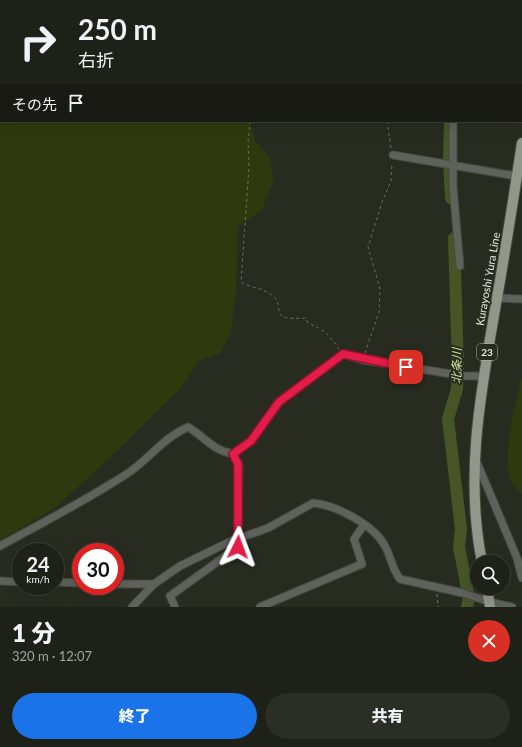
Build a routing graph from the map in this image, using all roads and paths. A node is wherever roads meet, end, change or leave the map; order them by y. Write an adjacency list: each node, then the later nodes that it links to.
1 (250, 122): 11 (path)
2 (387, 122): 5 (path)
3 (453, 122): 6 (street)
4 (522, 143): 7 (main road, Kurayoshi Yura Line / 23)
5 (393, 155): 6 (street); 12 (path)
6 (454, 166): 7 (street); 8 (street)
7 (519, 177): 9 (main road, Kurayoshi Yura Line / 23)
8 (460, 266)
9 (497, 298): 10 (street); 13 (main road, Kurayoshi Yura Line / 23)
10 (522, 299)
11 (343, 354): 12 (street); 14 (street)
12 (363, 360): 13 (street)
13 (483, 376): 15 (main road, Kurayoshi Yura Line / 23)
14 (233, 454): 17 (street); 18 (street)
15 (475, 458): 19 (main road, Kurayoshi Yura Line / 23); 20 (street)
16 (364, 525): 17 (street); 25 (street); 30 (street)
17 (238, 538): 24 (street); 29 (street)
18 (0, 546)
19 (481, 555)
20 (522, 578)
21 (0, 581): 22 (street)
22 (12, 582)
23 (124, 584): 24 (street)
24 (154, 584): 28 (street)
25 (437, 588): 27 (street); 31 (path)
26 (488, 595): 27 (main road)
27 (490, 605): 32 (street)
28 (132, 607)
29 (175, 607)
30 (260, 607)
31 (438, 607)
32 (512, 607)

